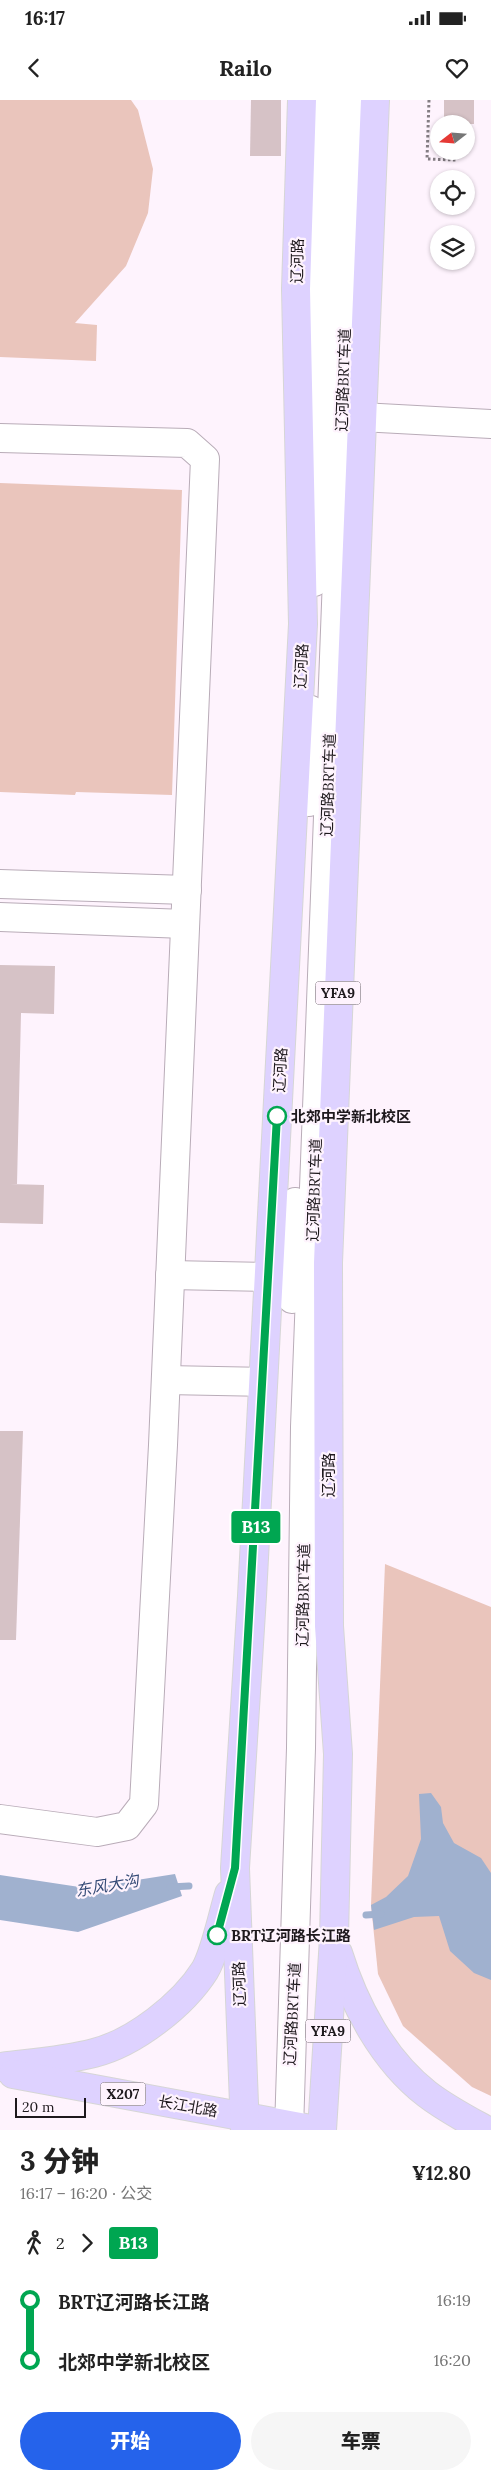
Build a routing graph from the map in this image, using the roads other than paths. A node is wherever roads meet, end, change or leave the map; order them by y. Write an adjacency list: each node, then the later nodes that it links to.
1 (302, 100): 13 (main road, 辽河路)
2 (329, 100): 17 (lane, 辽河路BRT车道)
3 (355, 100): 17 (lane, 辽河路BRT车道)
4 (375, 100): 5 (main road, 辽河路 / YFA9)
5 (361, 418): 6 (lane); 19 (main road, 辽河路 / YFA9)
6 (491, 424)
7 (0, 438): 9 (lane)
8 (0, 884): 9 (lane)
9 (187, 890): 11 (lane)
10 (0, 917): 11 (lane)
11 (185, 924): 12 (lane)
12 (170, 1275): 13 (lane); 14 (lane)
13 (269, 1277): 15 (main road, 辽河路)
14 (166, 1380): 15 (lane); 16 (lane)
15 (263, 1382): 18 (main road, 辽河路)
16 (0, 1819)
17 (290, 1875): 23 (lane, 辽河路BRT车道)
18 (230, 1921): 20 (main road); 22 (main road, 辽河路)
19 (334, 1935): 25 (main road, 辽河路 / YFA9); 26 (main road)
20 (0, 2067)
21 (0, 2072): 22 (main road, 长江北路 / X207)
22 (245, 2123): 23 (main road, 长江北路 / X207)
23 (281, 2126): 24 (main road, 长江北路 / X207)
24 (316, 2130)
25 (322, 2130)
26 (486, 2130)

